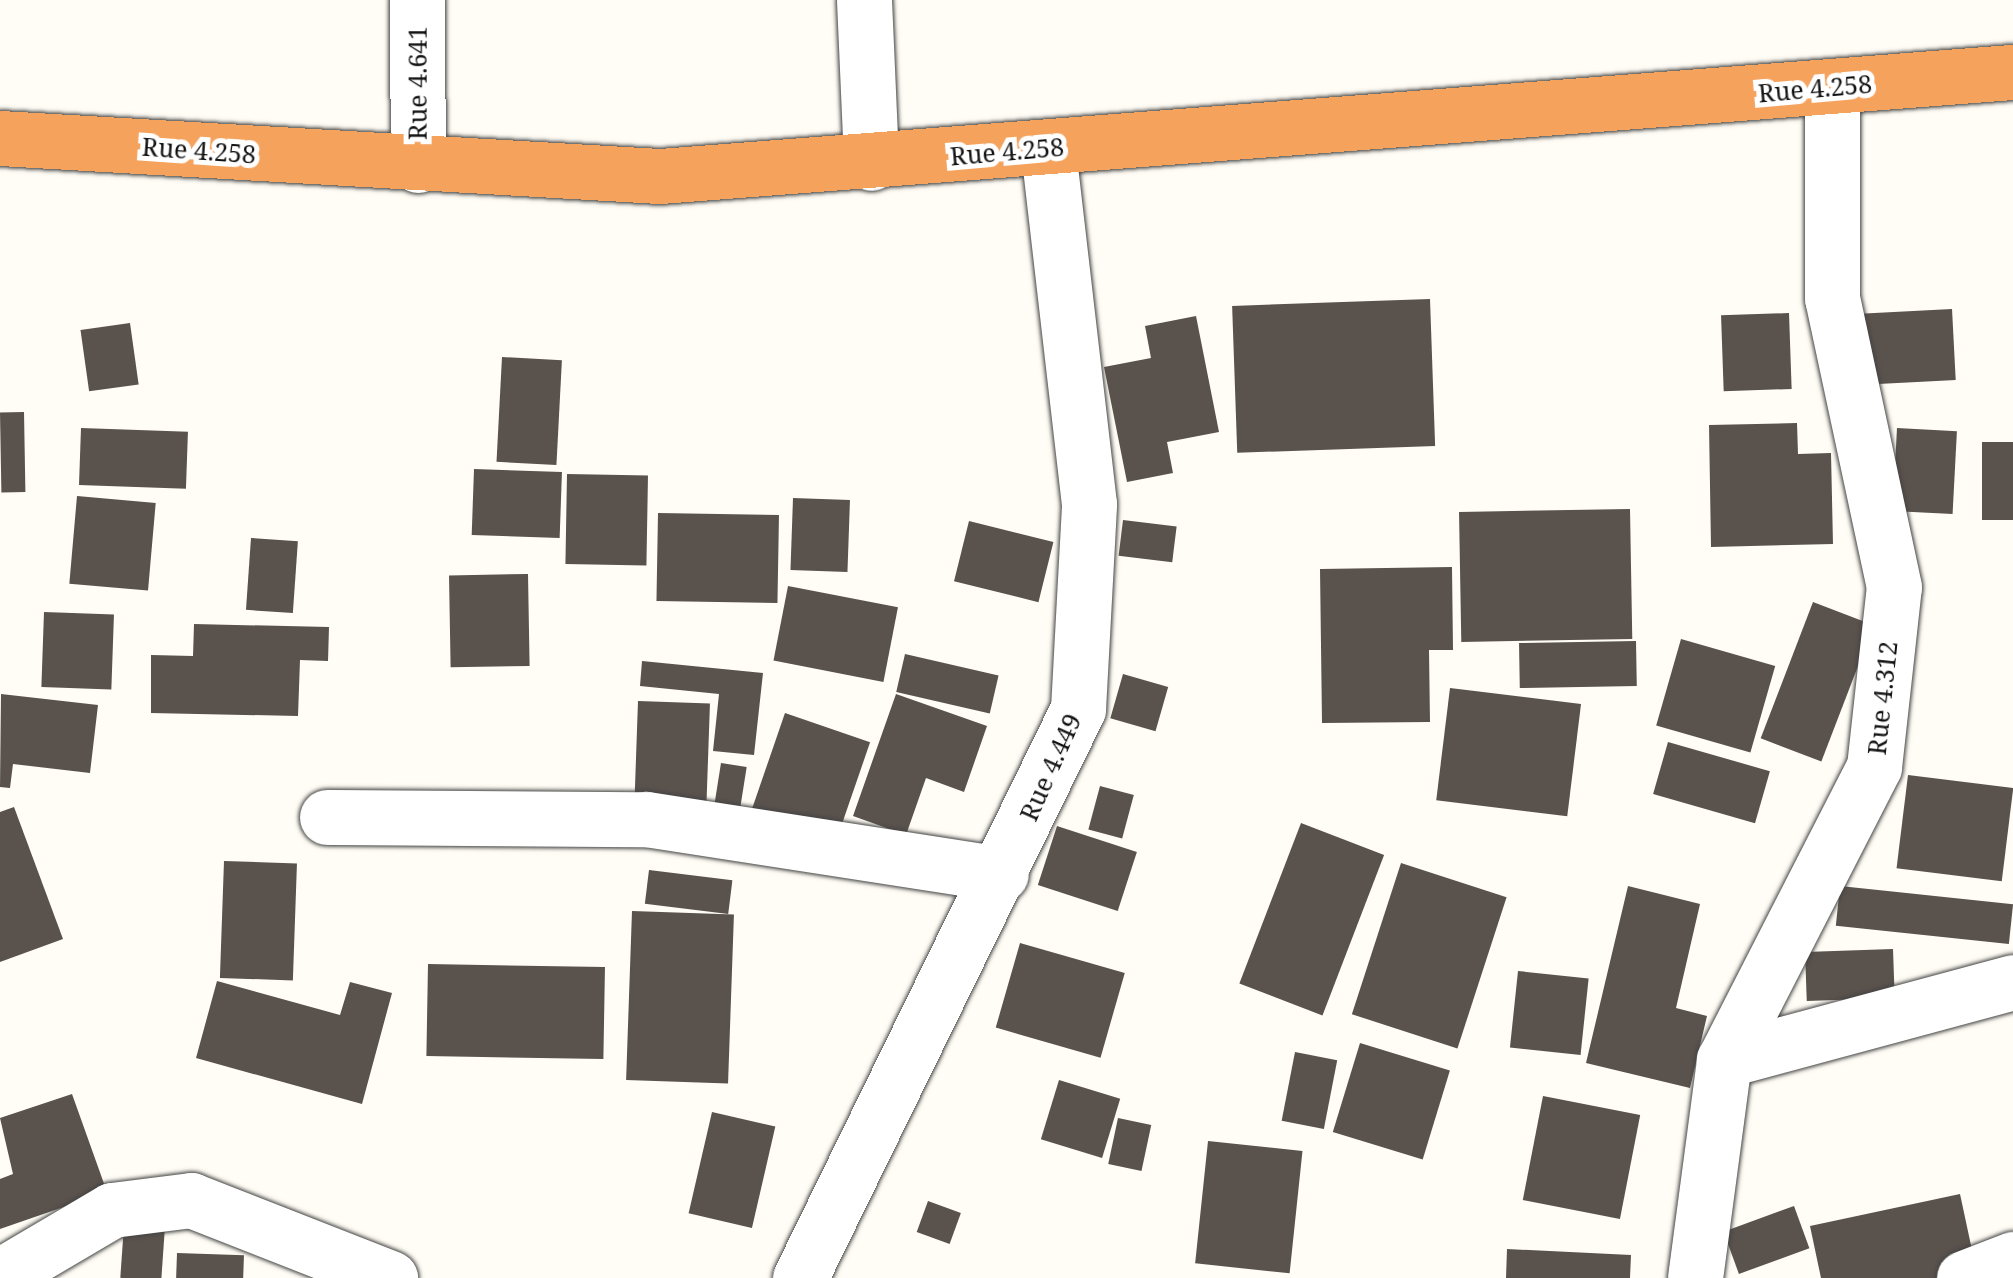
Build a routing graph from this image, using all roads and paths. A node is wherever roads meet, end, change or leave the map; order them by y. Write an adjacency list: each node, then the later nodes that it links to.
1 (417, 0): 8 (street, Rue 4.641)
2 (864, 0): 7 (street)
3 (2013, 72): 4 (highway, Rue 4.258)
4 (1832, 87): 6 (highway, Rue 4.258); 12 (street, Rue 4.312)
5 (0, 138): 8 (highway, Rue 4.258)
6 (1048, 147): 7 (highway, Rue 4.258); 10 (street, Rue 4.449)
7 (871, 163): 8 (highway, Rue 4.258)
8 (418, 165)
9 (327, 817): 10 (street)
10 (1001, 874): 16 (street, Rue 4.449)
11 (2013, 982): 12 (street)
12 (1724, 1060): 17 (street, Rue 4.312)
13 (2013, 1259): 18 (street)
14 (0, 1276): 15 (street)
15 (390, 1278)
16 (800, 1278)
17 (1695, 1278)
18 (1964, 1278)

